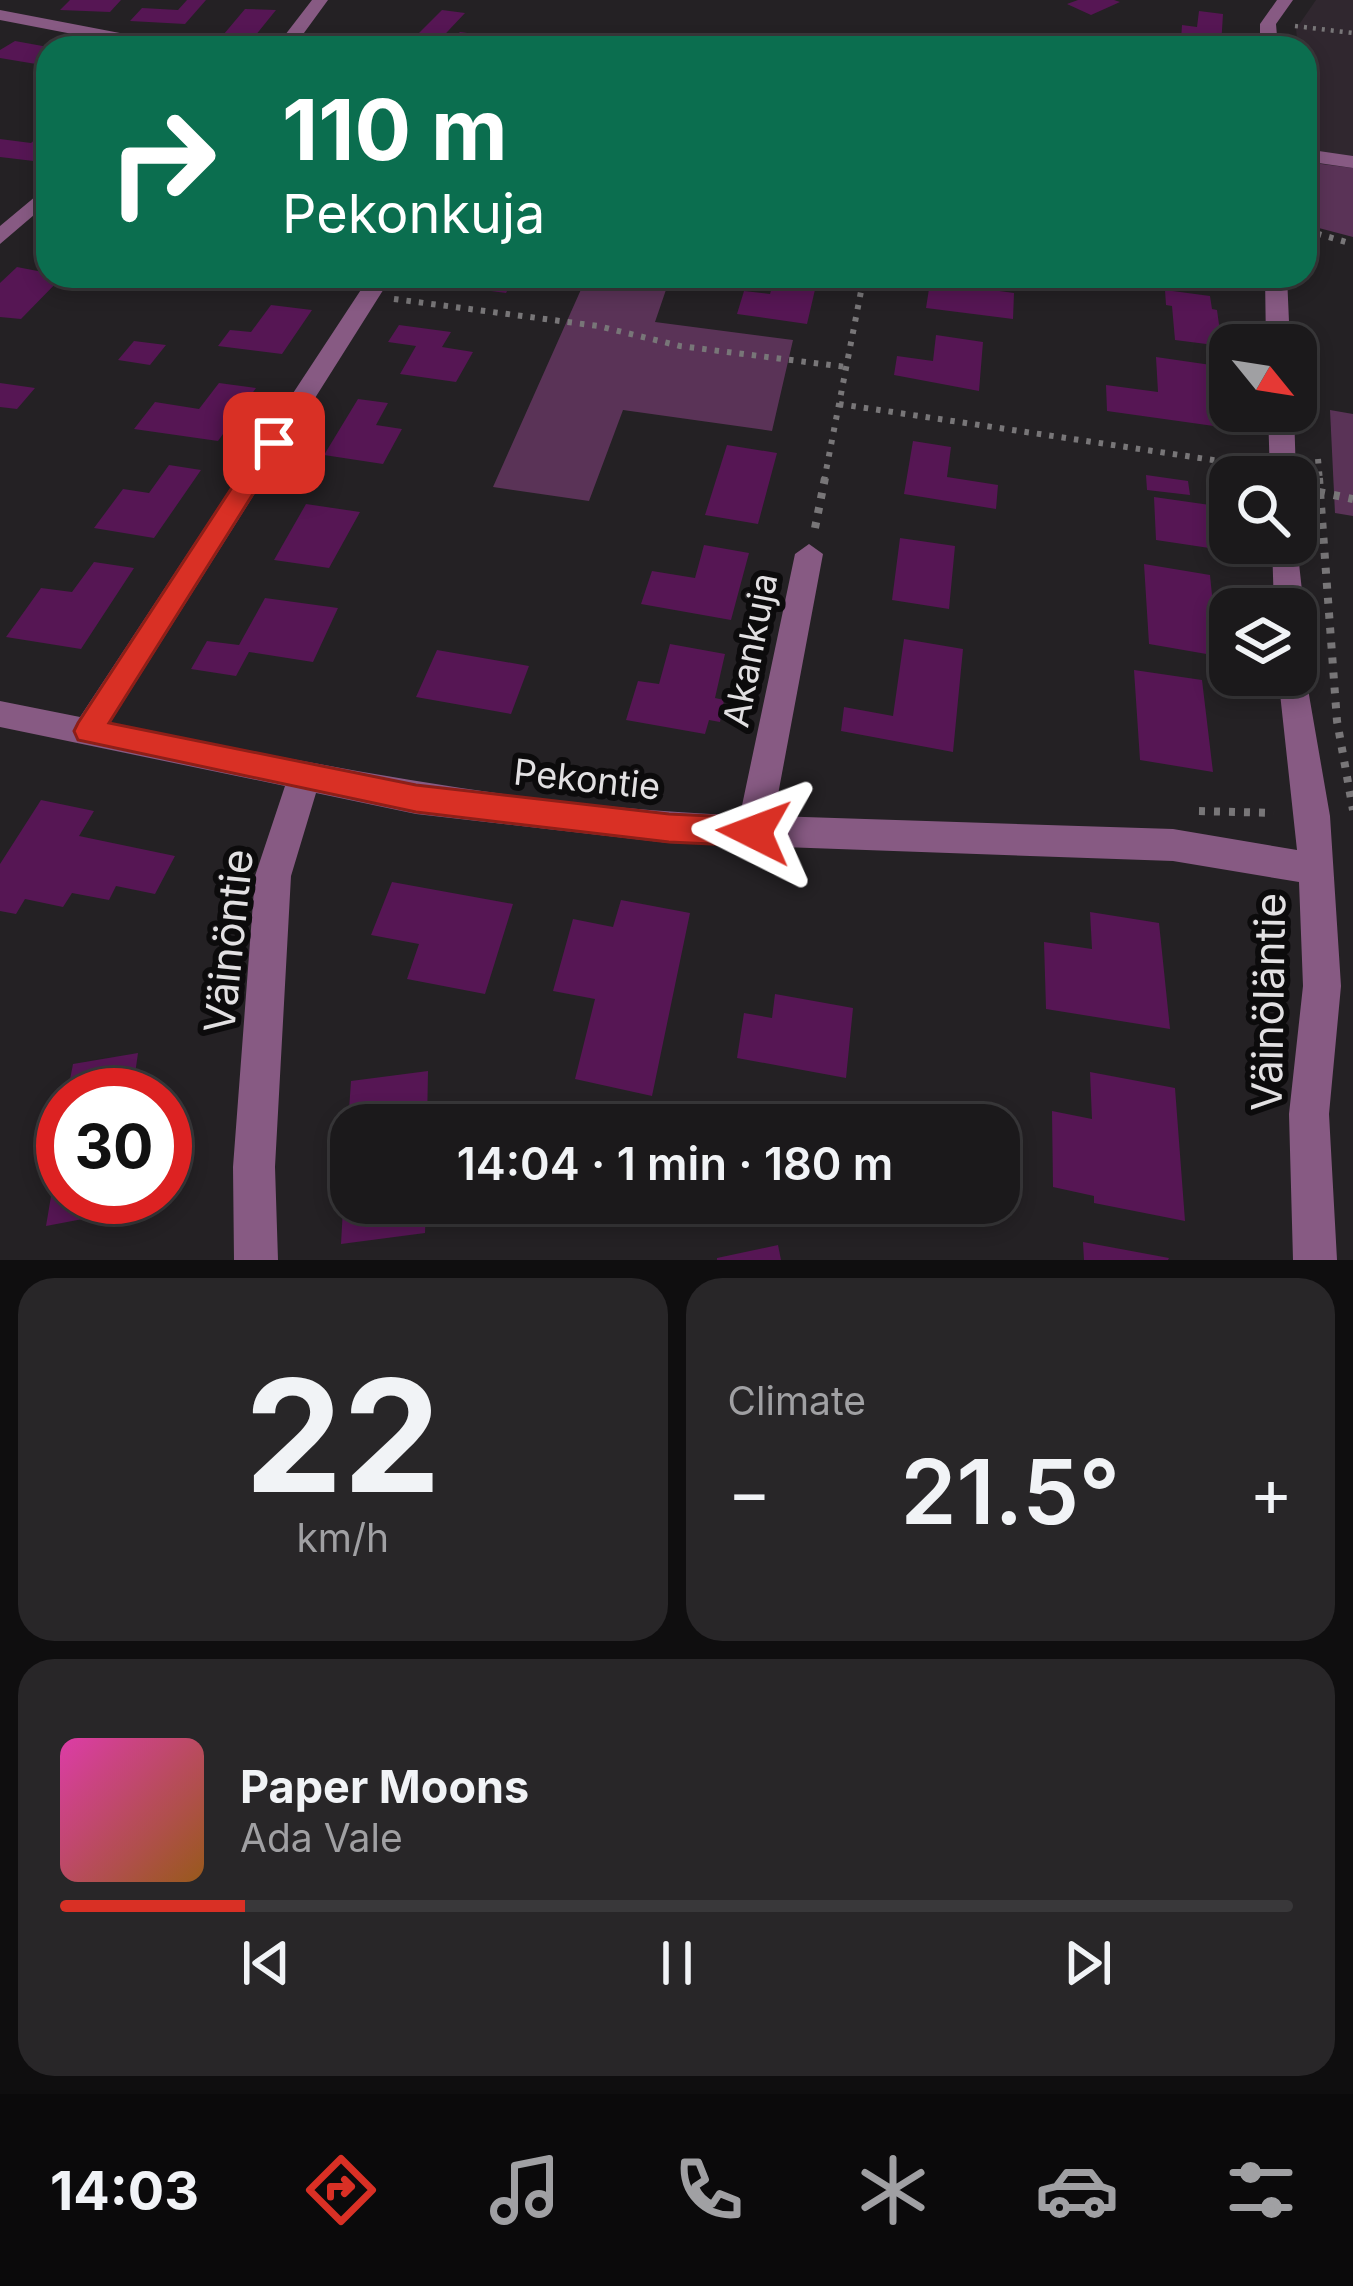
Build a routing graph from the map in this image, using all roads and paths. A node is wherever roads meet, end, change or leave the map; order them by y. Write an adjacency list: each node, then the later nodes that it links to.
1 (39, 0): 5 (street)
2 (320, 0): 9 (street)
3 (1286, 0): 10 (street)
4 (0, 15): 5 (street)
5 (20, 18): 8 (street)
6 (1292, 25): 7 (path)
7 (1353, 33)
8 (111, 36)
9 (293, 36)
10 (1268, 36)
11 (1317, 157): 12 (street)
12 (1353, 162)
13 (36, 204): 15 (street)
14 (1317, 234): 16 (path)
15 (0, 238)
16 (1353, 244)
17 (374, 288): 34 (street)
18 (386, 288): 24 (path)
19 (861, 288): 24 (path)
20 (1276, 288): 23 (street)
21 (1308, 288): 22 (path)
22 (1308, 293)
23 (1277, 324)
24 (846, 368): 25 (path)
25 (839, 404): 27 (path); 31 (path)
26 (1318, 446): 29 (path)
27 (1209, 459)
28 (1317, 491): 29 (path)
29 (1321, 493): 30 (path); 36 (path)
30 (1353, 499)
31 (809, 554): 39 (street, Akankuja)
32 (1294, 696): 38 (street, Väinöläntie)
33 (0, 714): 34 (street, Pekontie)
34 (88, 731): 35 (street, Pekontie)
35 (304, 779): 39 (street, Pekontie); 41 (street, Väinöntie)
36 (1353, 810)
37 (1191, 811): 38 (path)
38 (1313, 817): 40 (street, Väinöläntie)
39 (754, 832): 40 (street, Pekontie)
40 (1315, 869): 42 (street, Väinöläntie)
41 (256, 1260)
42 (1315, 1260)

